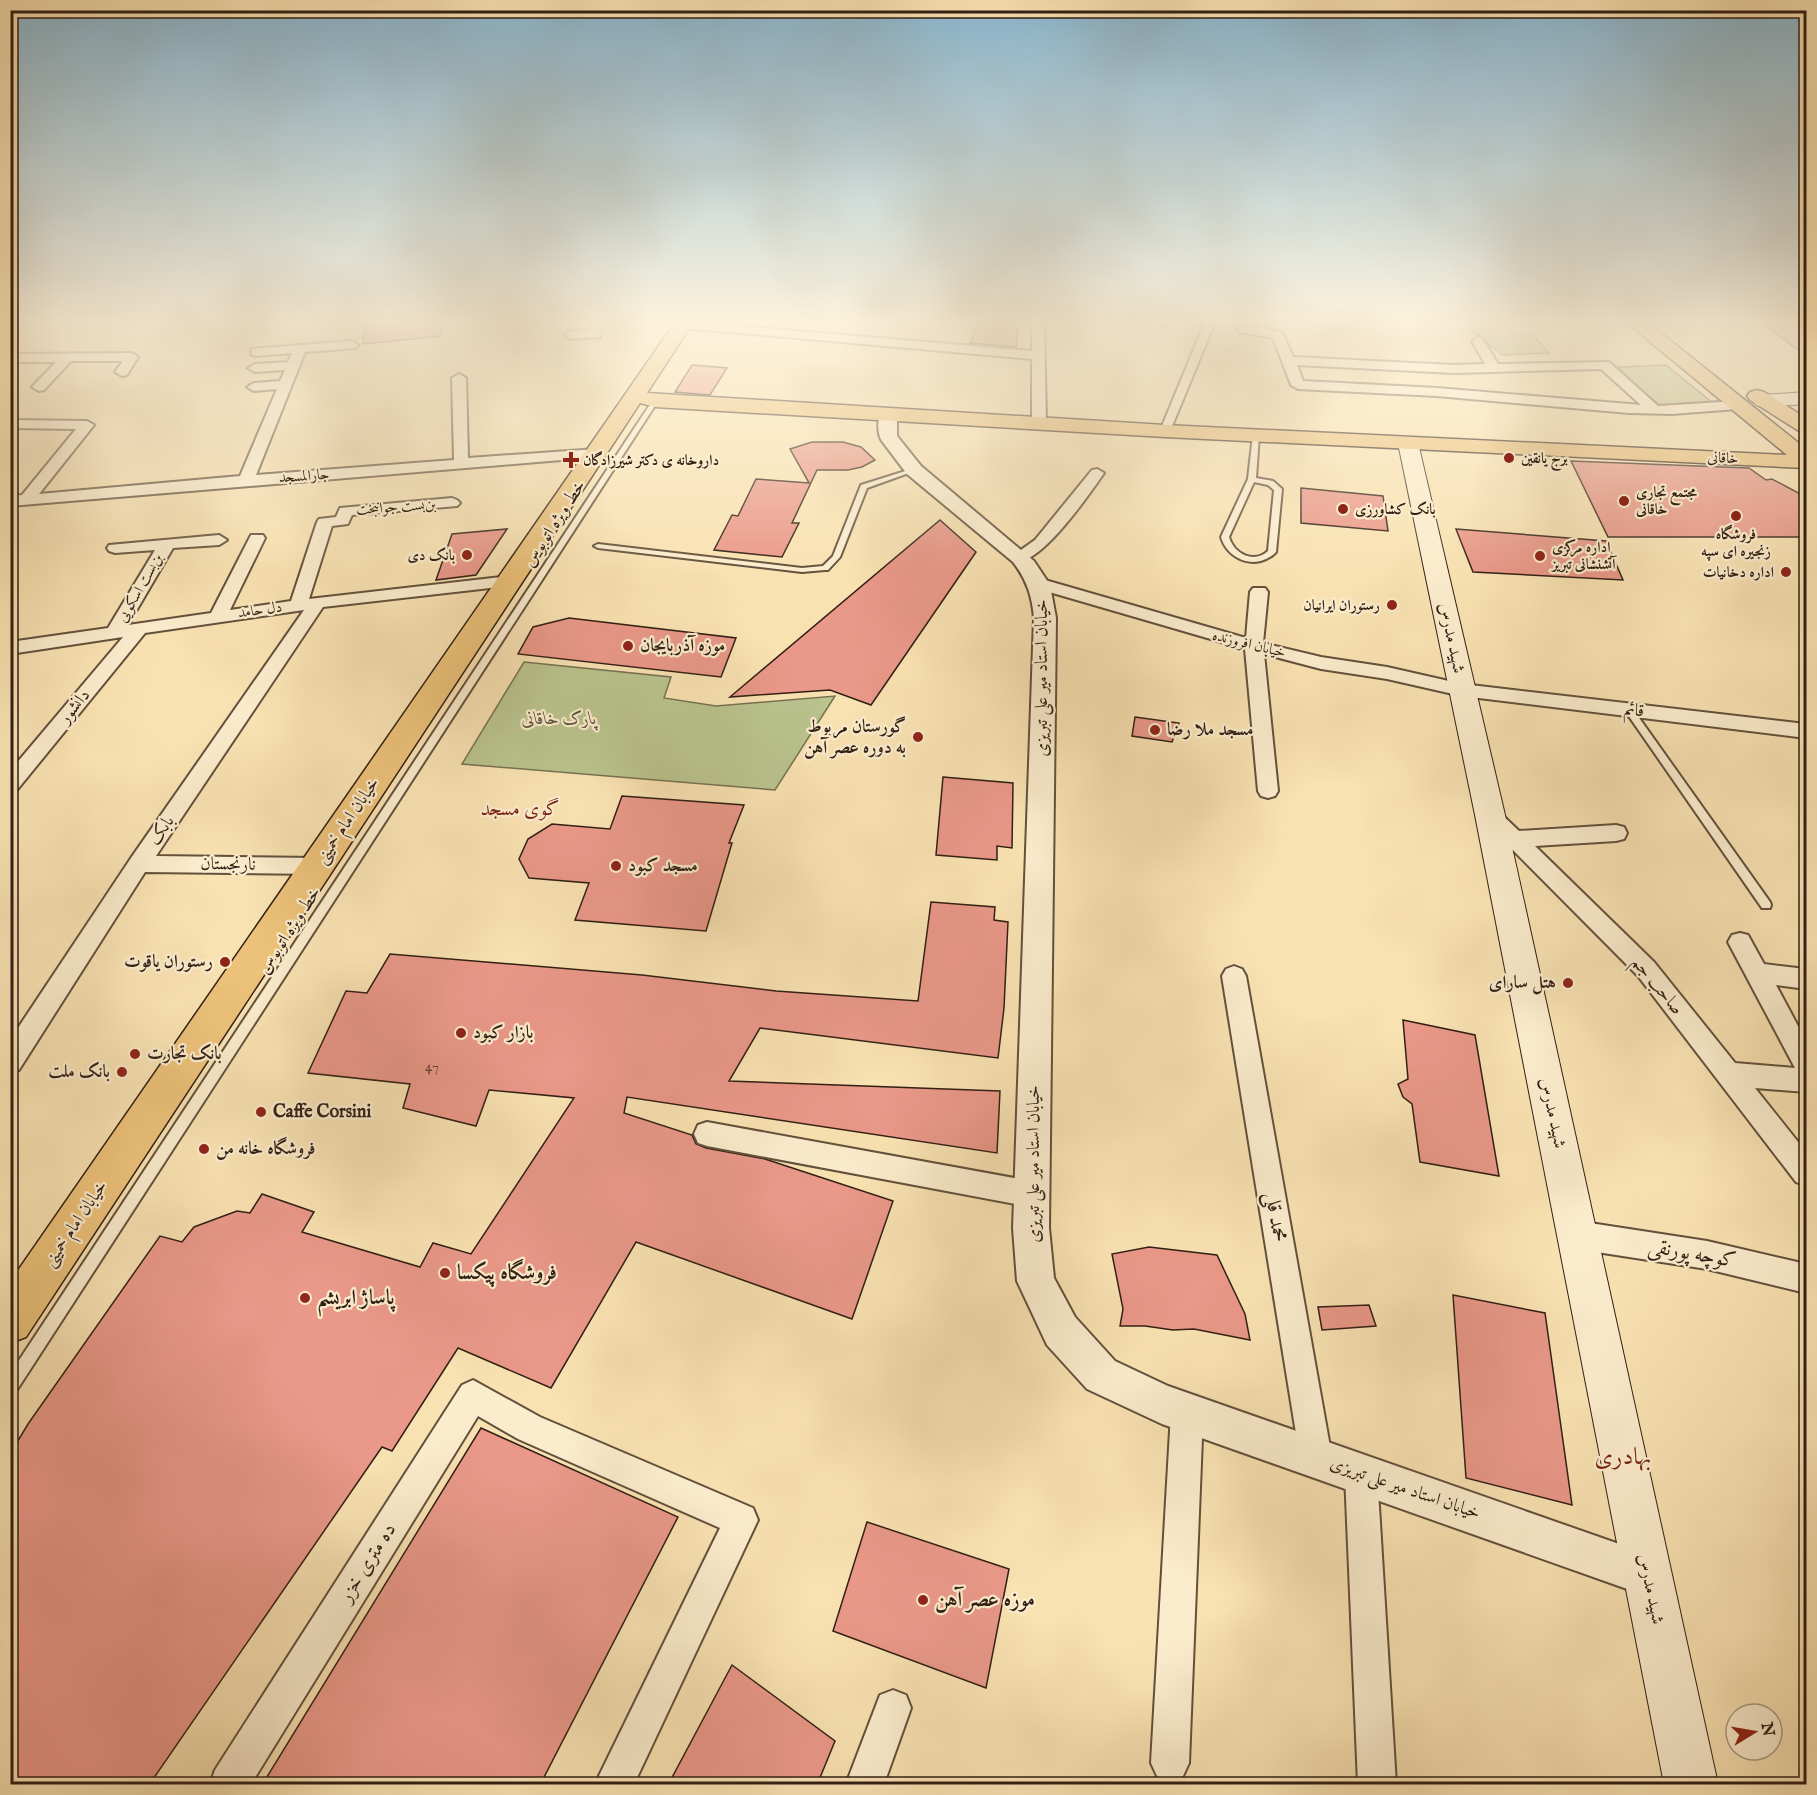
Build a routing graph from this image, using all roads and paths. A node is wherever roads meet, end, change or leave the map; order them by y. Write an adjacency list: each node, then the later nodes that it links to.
1 (277, 405): 28 (street)
2 (460, 405): 24 (street)
3 (640, 405): 21 (main road, خیابان امام خمینی)
4 (642, 405): 71 (lane, خط ویژه اتوبوس)
5 (742, 405): 13 (main road, خاقانی)
6 (1039, 405): 16 (street)
7 (1176, 405): 18 (street)
8 (1576, 405): 12 (street)
9 (1649, 405): 12 (street)
10 (1737, 405): 12 (street); 14 (main road)
11 (1769, 405): 17 (main road)
12 (1655, 410)
13 (888, 415): 16 (main road, خاقانی); 25 (street)
14 (1758, 421): 22 (main road); 23 (main road)
15 (10, 424): 29 (street)
16 (1039, 424): 18 (main road, خاقانی)
17 (1806, 427)
18 (1165, 431): 19 (main road, خاقانی)
19 (1256, 435): 20 (main road, خاقانی); 27 (lane)
20 (1408, 443): 23 (main road, خاقانی); 47 (main road, شهید مدرس)
21 (597, 453): 24 (street, جارالمسجد); 38 (main road, خیابان امام خمینی)
22 (1805, 458): 23 (main road, خاقانی)
23 (1756, 460)
24 (461, 464): 28 (street, جارالمسجد)
25 (914, 470): 35 (lane); 37 (street)
26 (1097, 473): 37 (street)
27 (1252, 479): 27 (lane)
28 (246, 480): 29 (street, جارالمسجد)
29 (27, 499): 30 (street, جارالمسجد)
30 (10, 501)
31 (452, 503): 40 (street, بن‌بست جوانبخت)
32 (257, 538): 41 (street)
33 (219, 540): 34 (street, بن‌بست اسکویی)
34 (167, 544): 36 (street, بن‌بست اسکویی); 43 (street, بن‌بست اسکویی)
35 (598, 546)
36 (115, 548)
37 (1029, 571): 44 (street, خیابان افروزنده); 67 (street, خیابان استاد میر علی تبریزی)
38 (510, 581): 40 (street, دل حامد); 55 (main road, خیابان امام خمینی)
39 (1259, 592): 44 (street)
40 (308, 604): 41 (street, دل حامد); 54 (street, بابک)
41 (218, 616): 42 (street, دل حامد)
42 (139, 629): 43 (street, دل حامد); 50 (street, دانشور)
43 (114, 633): 45 (street, دل حامد)
44 (1254, 644): 47 (street, خیابان افروزنده); 51 (street)
45 (18, 647): 46 (street)
46 (10, 661)
47 (1462, 690): 48 (street, قائم); 52 (main road, شهید مدرس)
48 (1629, 710): 49 (street, قائم); 56 (lane)
49 (1806, 731)
50 (10, 785)
51 (1268, 791)
52 (1502, 827): 53 (street); 63 (street, صاحب جم); 68 (main road, شهید مدرس)
53 (1616, 833)
54 (139, 864): 55 (street, نارنجستان); 61 (street, بابک)
55 (317, 866): 70 (main road, خیابان امام خمینی)
56 (1766, 905)
57 (1740, 942): 58 (street)
58 (1756, 973): 60 (street); 62 (street)
59 (1234, 976): 73 (street, محمد قلی)
60 (1806, 978)
61 (10, 1062)
62 (1806, 1064)
63 (1729, 1074): 64 (street); 66 (street, صاحب جم)
64 (1806, 1082)
65 (707, 1134): 67 (street)
66 (1806, 1173)
67 (1032, 1194): 72 (street, خیابان استاد میر علی تبریزی)
68 (1577, 1235): 69 (street, کوچه پورنقی); 75 (main road, شهید مدرس)
69 (1806, 1279)
70 (10, 1321)
71 (10, 1388)
72 (1187, 1413): 73 (street, خیابان استاد میر علی تبریزی); 77 (street)
73 (1316, 1458): 74 (street, خیابان استاد میر علی تبریزی)
74 (1361, 1474): 75 (street, خیابان استاد میر علی تبریزی); 81 (street)
75 (1647, 1574): 82 (main road, شهید مدرس)
76 (893, 1708): 80 (street)
77 (1170, 1763)
78 (230, 1785): 79 (street, ده متری خزر)
79 (614, 1785)
80 (865, 1785)
81 (1377, 1785)
82 (1691, 1785)

